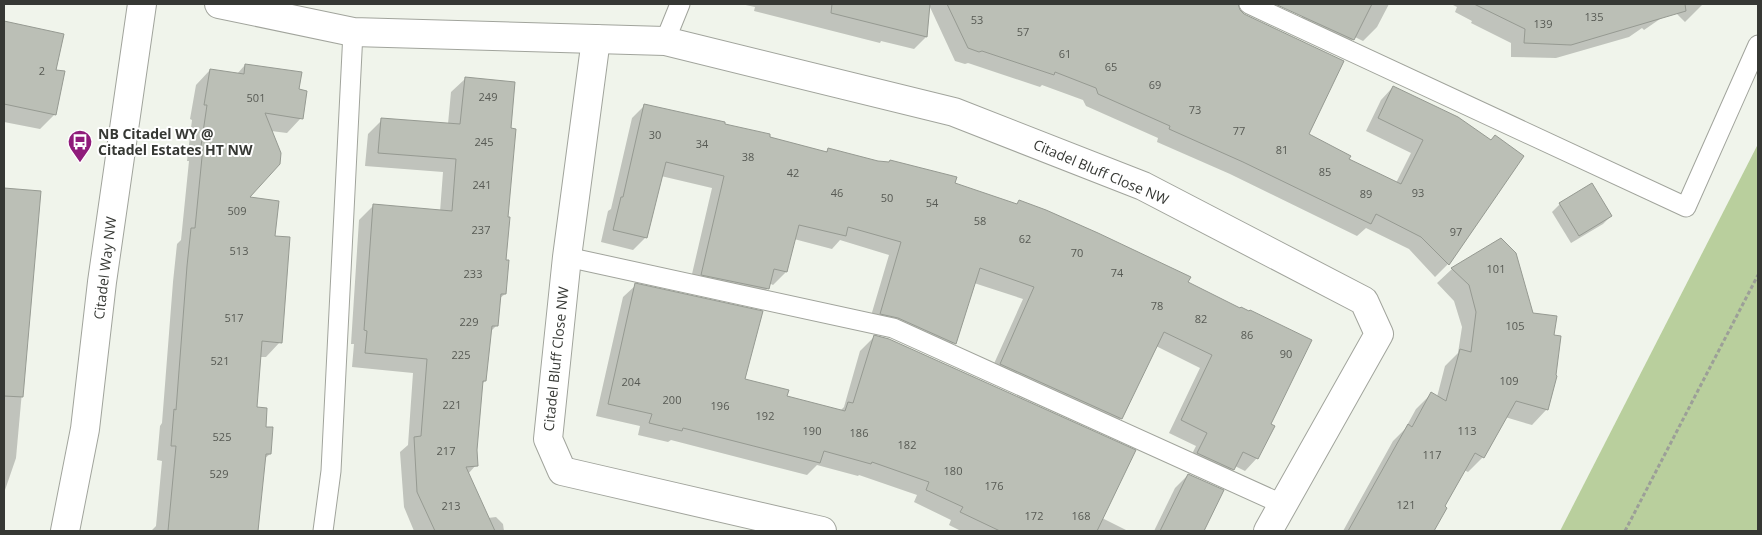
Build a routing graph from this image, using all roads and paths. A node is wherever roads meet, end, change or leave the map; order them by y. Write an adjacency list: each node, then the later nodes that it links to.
1 (142, 4): 12 (street, Citadel Way NW)
2 (219, 4): 5 (street, Citadel Bluff Close NW)
3 (680, 4): 7 (lane)
4 (1248, 4): 8 (lane)
5 (354, 32): 6 (street, Citadel Bluff Close NW); 13 (lane)
6 (596, 39): 7 (street, Citadel Bluff Close NW); 9 (street, Citadel Bluff Close NW)
7 (665, 41): 11 (street, Citadel Bluff Close NW)
8 (1758, 45)
9 (567, 258): 11 (lane); 14 (street, Citadel Bluff Close NW)
10 (1758, 275): 16 (path)
11 (1284, 505): 15 (street, Citadel Bluff Close NW)
12 (65, 531)
13 (324, 531)
14 (822, 531)
15 (1268, 531)
16 (1625, 531)

